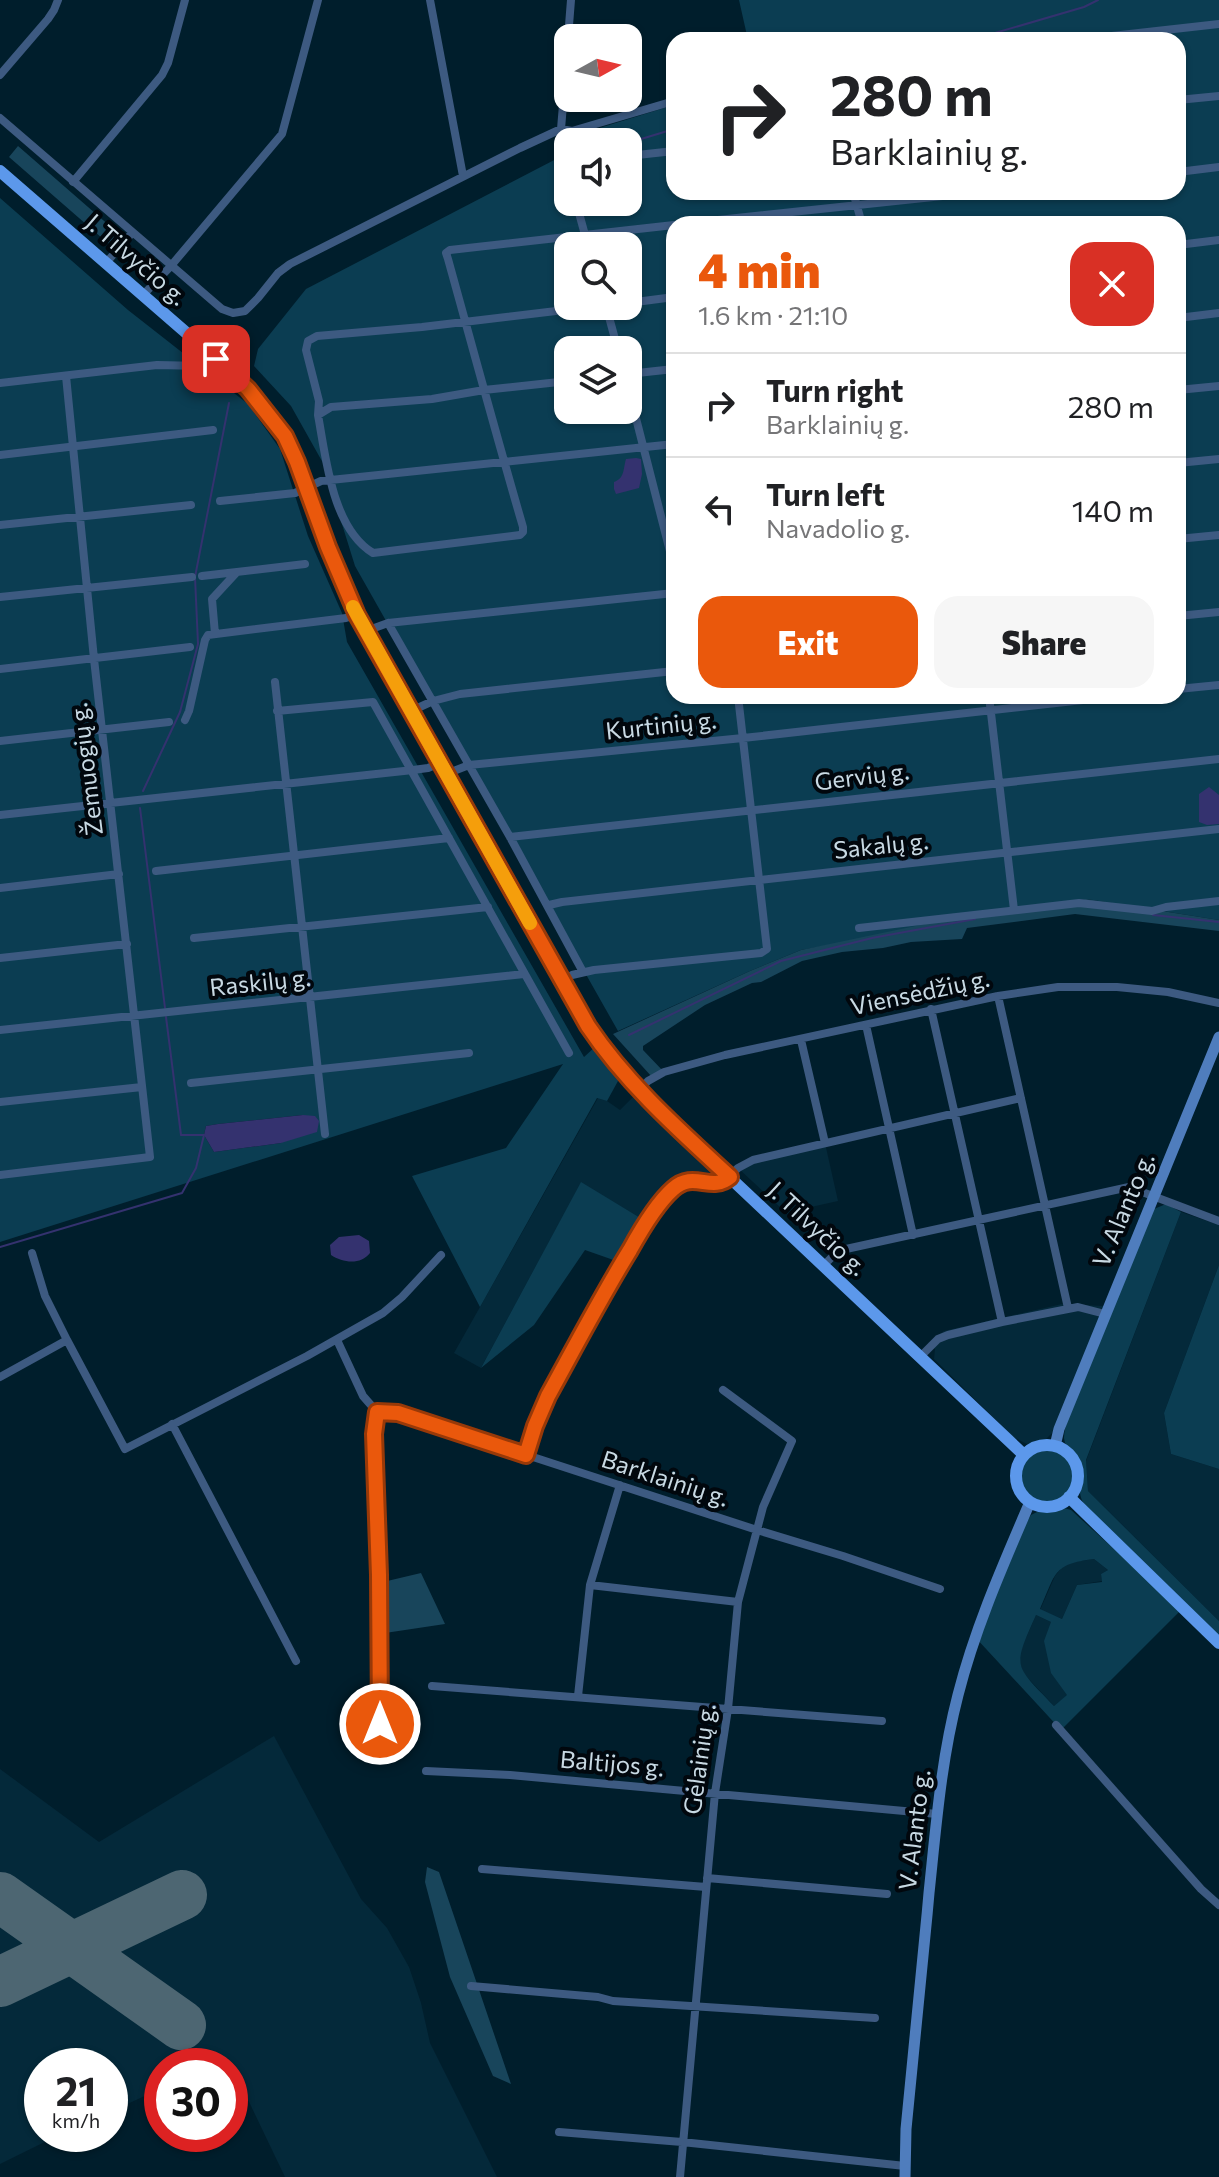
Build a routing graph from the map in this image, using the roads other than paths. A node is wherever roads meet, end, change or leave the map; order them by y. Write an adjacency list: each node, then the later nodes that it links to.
1 (58, 0): 9 (street)
2 (185, 0): 22 (street)
3 (318, 0): 35 (street)
4 (430, 0): 21 (street)
5 (571, 0): 6 (street)
6 (569, 24)
7 (1219, 24): 8 (street)
8 (1148, 32)
9 (0, 75)
10 (1219, 96): 11 (street)
11 (1186, 99)
12 (666, 103): 14 (street)
13 (0, 118): 22 (street)
14 (582, 128)
15 (554, 132): 21 (street)
16 (666, 152): 17 (street)
17 (642, 154)
18 (1219, 167): 20 (street)
19 (0, 171): 34 (main road, J. Tilvyčio g.)
20 (1186, 171)
21 (463, 176): 35 (street)
22 (73, 182): 30 (street)
23 (855, 200): 25 (street)
24 (904, 200): 25 (street)
25 (856, 205): 26 (street); 27 (street)
26 (755, 216)
27 (859, 216)
28 (666, 226): 29 (street)
29 (612, 232)
30 (132, 233): 34 (street); 35 (street)
31 (554, 238): 42 (street)
32 (1219, 240): 33 (street)
33 (1186, 244)
34 (106, 263): 36 (main road, J. Tilvyčio g.)
35 (170, 267): 36 (street)
36 (143, 295): 43 (main road, J. Tilvyčio g.)
37 (666, 298): 38 (street)
38 (642, 301)
39 (554, 311): 42 (street)
40 (1219, 313): 41 (street)
41 (1186, 317)
42 (465, 321): 51 (street); 52 (street)
43 (216, 359): 46 (street); 63 (main road, J. Tilvyčio g.)
44 (666, 370): 45 (street)
45 (642, 372)
46 (66, 376): 48 (street); 56 (street, Žemuogių g.)
47 (554, 382): 51 (street)
48 (0, 383)
49 (1219, 386): 50 (street)
50 (1186, 389)
51 (484, 390): 52 (street); 61 (street)
52 (318, 415): 62 (street)
53 (638, 424): 57 (street)
54 (213, 430): 56 (street)
55 (666, 445): 57 (street)
56 (73, 447): 58 (street); 66 (street, Žemuogių g.)
57 (644, 447): 61 (street); 67 (street)
58 (0, 455)
59 (1219, 459): 60 (street)
60 (1186, 462)
61 (504, 463): 62 (street); 62 (street)
62 (330, 481): 63 (street)
63 (307, 488): 64 (street); 79 (main road, J. Tilvyčio g.)
64 (220, 501)
65 (191, 505): 66 (street)
66 (80, 516): 69 (street); 75 (street, Žemuogių g.)
67 (663, 520): 68 (street); 70 (street)
68 (666, 520)
69 (0, 525)
70 (666, 533)
71 (1219, 535): 72 (street)
72 (1186, 538)
73 (305, 564): 74 (street)
74 (237, 572): 75 (street); 83 (street)
75 (88, 587): 77 (street); 85 (street, Žemuogių g.)
76 (666, 594): 81 (street)
77 (0, 597)
78 (1219, 612): 80 (street)
79 (357, 615): 82 (main road, J. Tilvyčio g.); 83 (street)
80 (1186, 615)
81 (388, 623): 82 (street); 91 (street)
82 (366, 631): 97 (main road, J. Tilvyčio g.)
83 (215, 634): 98 (street)
84 (190, 647): 85 (street)
85 (94, 659): 86 (street); 100 (street, Žemuogių g.)
86 (0, 669)
87 (666, 672): 91 (street)
88 (275, 682): 96 (street)
89 (1219, 685): 90 (street)
90 (1186, 688)
91 (433, 701): 97 (street); 104 (street)
92 (739, 704): 101 (street)
93 (990, 704): 95 (street)
94 (1045, 704): 95 (street, Kurtinių g.)
95 (990, 710): 101 (street, Kurtinių g.); 107 (street)
96 (278, 711): 106 (street); 108 (street)
97 (411, 711): 105 (main road, J. Tilvyčio g.)
98 (185, 720)
99 (169, 722): 100 (street)
100 (103, 730): 102 (street); 109 (street, Žemuogių g.)
101 (743, 738): 104 (street, Kurtinių g.); 110 (street)
102 (0, 741)
103 (1219, 759): 107 (street, Gervių g.)
104 (469, 765): 105 (street, Kurtinių g.); 113 (street)
105 (443, 768): 106 (street, Kurtinių g.); 132 (main road, J. Tilvyčio g.)
106 (413, 770): 108 (street, Kurtinių g.); 114 (street)
107 (999, 781): 110 (street, Gervių g.); 115 (street)
108 (287, 783): 109 (street, Kurtinių g.); 116 (street)
109 (111, 803): 111 (street, Kurtinių g.); 118 (street, Žemuogių g.)
110 (751, 810): 113 (street, Gervių g.); 119 (street)
111 (0, 815)
112 (1219, 829): 115 (street, Sakalų g.)
113 (510, 837): 122 (street)
114 (449, 838): 116 (street); 123 (street)
115 (1007, 853): 119 (street, Sakalų g.); 124 (street)
116 (295, 855): 117 (street); 125 (street)
117 (156, 871)
118 (119, 874): 120 (street); 128 (street, Žemuogių g.)
119 (759, 879): 122 (street, Sakalų g.); 130 (street)
120 (0, 888)
121 (1219, 901): 124 (street)
122 (549, 905): 130 (street)
123 (488, 907): 125 (street); 131 (street)
124 (1014, 910): 126 (street)
125 (302, 926): 127 (street); 134 (street)
126 (859, 928)
127 (194, 938)
128 (127, 944): 129 (street); 137 (street, Žemuogių g.)
129 (0, 958)
130 (583, 972): 132 (street)
131 (524, 974): 134 (street, Raskilų g.); 143 (street)
132 (562, 980): 147 (main road, J. Tilvyčio g.)
133 (998, 996): 135 (street, Viensėdžių g.); 136 (street, Viensėdžių g.); 148 (street)
134 (311, 998): 137 (street, Raskilų g.); 144 (street)
135 (1219, 1003)
136 (931, 1009): 138 (street, Viensėdžių g.); 150 (street)
137 (135, 1016): 139 (street, Raskilų g.); 146 (street, Žemuogių g.)
138 (866, 1025): 141 (street, Viensėdžių g.); 151 (street)
139 (0, 1030)
140 (1219, 1037): 156 (main road, V. Alanto g.)
141 (801, 1040): 147 (street, Viensėdžių g.); 153 (street)
142 (469, 1053): 144 (street)
143 (569, 1053)
144 (319, 1069): 145 (street); 152 (street)
145 (191, 1083)
146 (142, 1087): 149 (street); 154 (street, Žemuogių g.)
147 (639, 1090): 155 (main road, J. Tilvyčio g.)
148 (1021, 1098): 150 (street); 157 (street)
149 (0, 1102)
150 (956, 1113): 151 (street); 158 (street)
151 (890, 1128): 153 (street); 160 (street)
152 (325, 1134)
153 (825, 1143): 155 (street)
154 (0, 1175)
155 (730, 1177): 163 (main road, J. Tilvyčio g.); 175 (street)
156 (1153, 1196): 157 (street); 159 (street); 165 (main road, V. Alanto g.)
157 (1044, 1205): 158 (street); 164 (street)
158 (979, 1219): 160 (street); 166 (street)
159 (1219, 1221)
160 (913, 1235): 163 (street)
161 (32, 1253): 167 (street)
162 (441, 1255): 168 (street)
163 (824, 1265): 169 (main road, J. Tilvyčio g.)
164 (1068, 1308): 165 (street); 166 (street)
165 (1105, 1314): 174 (main road, V. Alanto g.)
166 (1002, 1322): 169 (street)
167 (67, 1340): 170 (street); 173 (street)
168 (337, 1340): 172 (street); 173 (street)
169 (921, 1356): 176 (main road, J. Tilvyčio g.)
170 (0, 1377)
171 (723, 1390): 180 (street, Gėlainių g.)
172 (377, 1412): 175 (street, Barklainių g.); 190 (street)
173 (172, 1424): 185 (street)
174 (1055, 1446): 176 (main road); 178 (main road)
175 (526, 1455): 177 (street, Barklainių g.)
176 (1024, 1455): 179 (main road)
177 (620, 1485): 180 (street, Barklainių g.); 181 (street)
178 (1069, 1497): 179 (main road); 184 (main road)
179 (1030, 1502): 194 (main road, V. Alanto g.)
180 (757, 1530): 182 (street, Barklainių g.); 183 (street, Gėlainių g.)
181 (590, 1585): 183 (street); 187 (street)
182 (940, 1589)
183 (738, 1602): 188 (street, Gėlainių g.)
184 (1219, 1643)
185 (296, 1661)
186 (432, 1686): 187 (street)
187 (578, 1696): 188 (street)
188 (728, 1709): 189 (street); 193 (street, Gėlainių g.)
189 (882, 1721)
190 (380, 1724)
191 (1056, 1725): 198 (street)
192 (426, 1771): 193 (street, Baltijos g.)
193 (715, 1793): 194 (street, Baltijos g.); 196 (street, Gėlainių g.)
194 (937, 1814): 204 (main road, V. Alanto g.)
195 (482, 1869): 196 (street)
196 (706, 1882): 197 (street); 200 (street, Gėlainių g.)
197 (887, 1894)
198 (1219, 1905)
199 (471, 1986): 200 (street)
200 (694, 2006): 201 (street); 203 (street, Gėlainių g.)
201 (875, 2018)
202 (559, 2132): 203 (street)
203 (682, 2142): 204 (street); 205 (street, Gėlainių g.)
204 (905, 2172)
205 (680, 2177)

